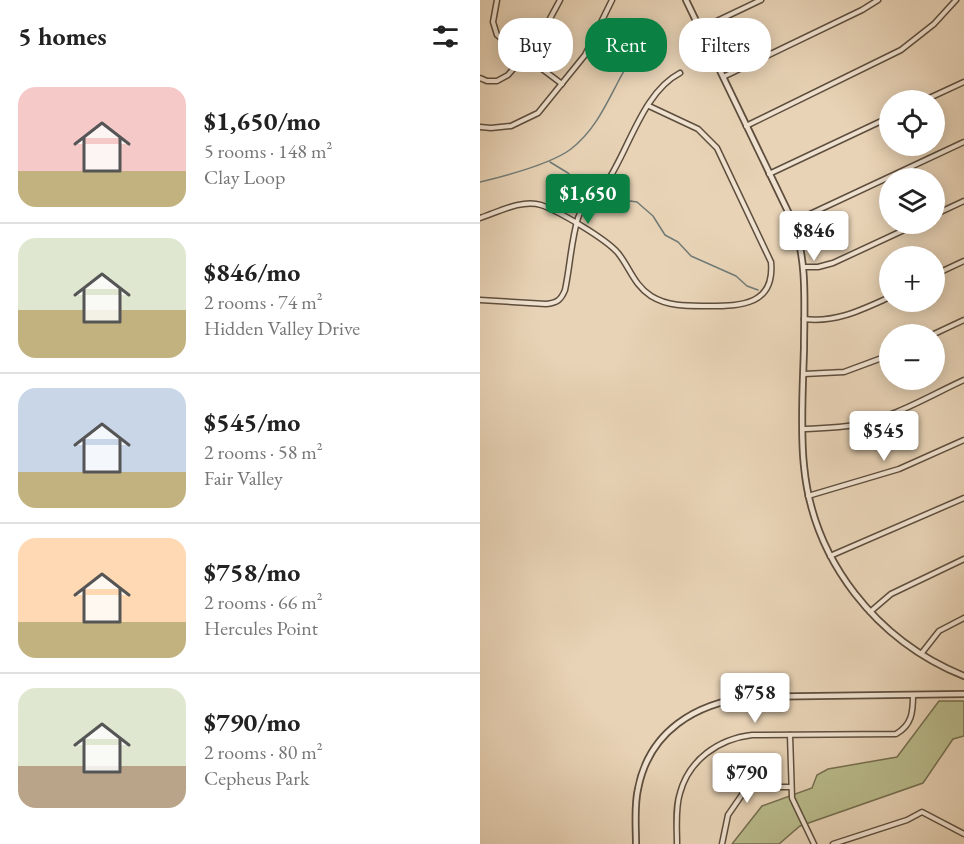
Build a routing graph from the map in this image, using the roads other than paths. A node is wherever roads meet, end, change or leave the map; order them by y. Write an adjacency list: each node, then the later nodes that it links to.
1 (496, 0): 11 (street)
2 (560, 0): 8 (street)
3 (612, 0): 19 (street)
4 (687, 0): 9 (street)
5 (761, 0): 10 (street)
6 (878, 0): 16 (street)
7 (956, 0): 23 (street)
8 (551, 18)
9 (695, 18)
10 (723, 18)
11 (498, 34)
12 (509, 72): 17 (street)
13 (546, 72): 19 (street)
14 (721, 72): 16 (street)
15 (680, 73): 21 (street)
16 (723, 77): 23 (street)
17 (480, 78)
18 (964, 82): 20 (street)
19 (562, 84): 24 (street)
20 (945, 91)
21 (649, 106): 31 (street); 31 (street)
22 (879, 122): 26 (street)
23 (746, 126): 26 (street)
24 (480, 127)
25 (964, 142): 30 (street)
26 (769, 174): 30 (street)
27 (964, 201): 28 (street)
28 (945, 210)
29 (480, 218): 31 (street)
30 (794, 222): 34 (street)
31 (577, 224): 36 (street)
32 (895, 234): 34 (street)
33 (964, 261): 35 (street)
34 (803, 267): 38 (street)
35 (945, 270)
36 (480, 300)
37 (879, 302): 38 (street)
38 (804, 319): 42 (street)
39 (964, 320): 40 (street)
40 (945, 329)
41 (879, 359): 42 (street)
42 (804, 374): 44 (street)
43 (964, 380): 44 (street)
44 (803, 429): 46 (street)
45 (964, 440): 46 (street)
46 (808, 496): 48 (street)
47 (964, 498): 48 (street)
48 (830, 555): 50 (street)
49 (964, 559): 50 (street)
50 (870, 612): 52 (street)
51 (964, 618): 52 (street)
52 (921, 654): 53 (street)
53 (964, 676)
54 (964, 689): 55 (street)
55 (953, 694): 56 (street); 57 (street)
56 (964, 694)
57 (913, 695): 58 (street); 61 (street)
58 (790, 735): 59 (street); 62 (street)
59 (790, 787): 63 (street); 64 (street)
60 (964, 834): 65 (street)
61 (636, 844)
62 (677, 844)
63 (722, 844)
64 (814, 844)
65 (833, 844)

